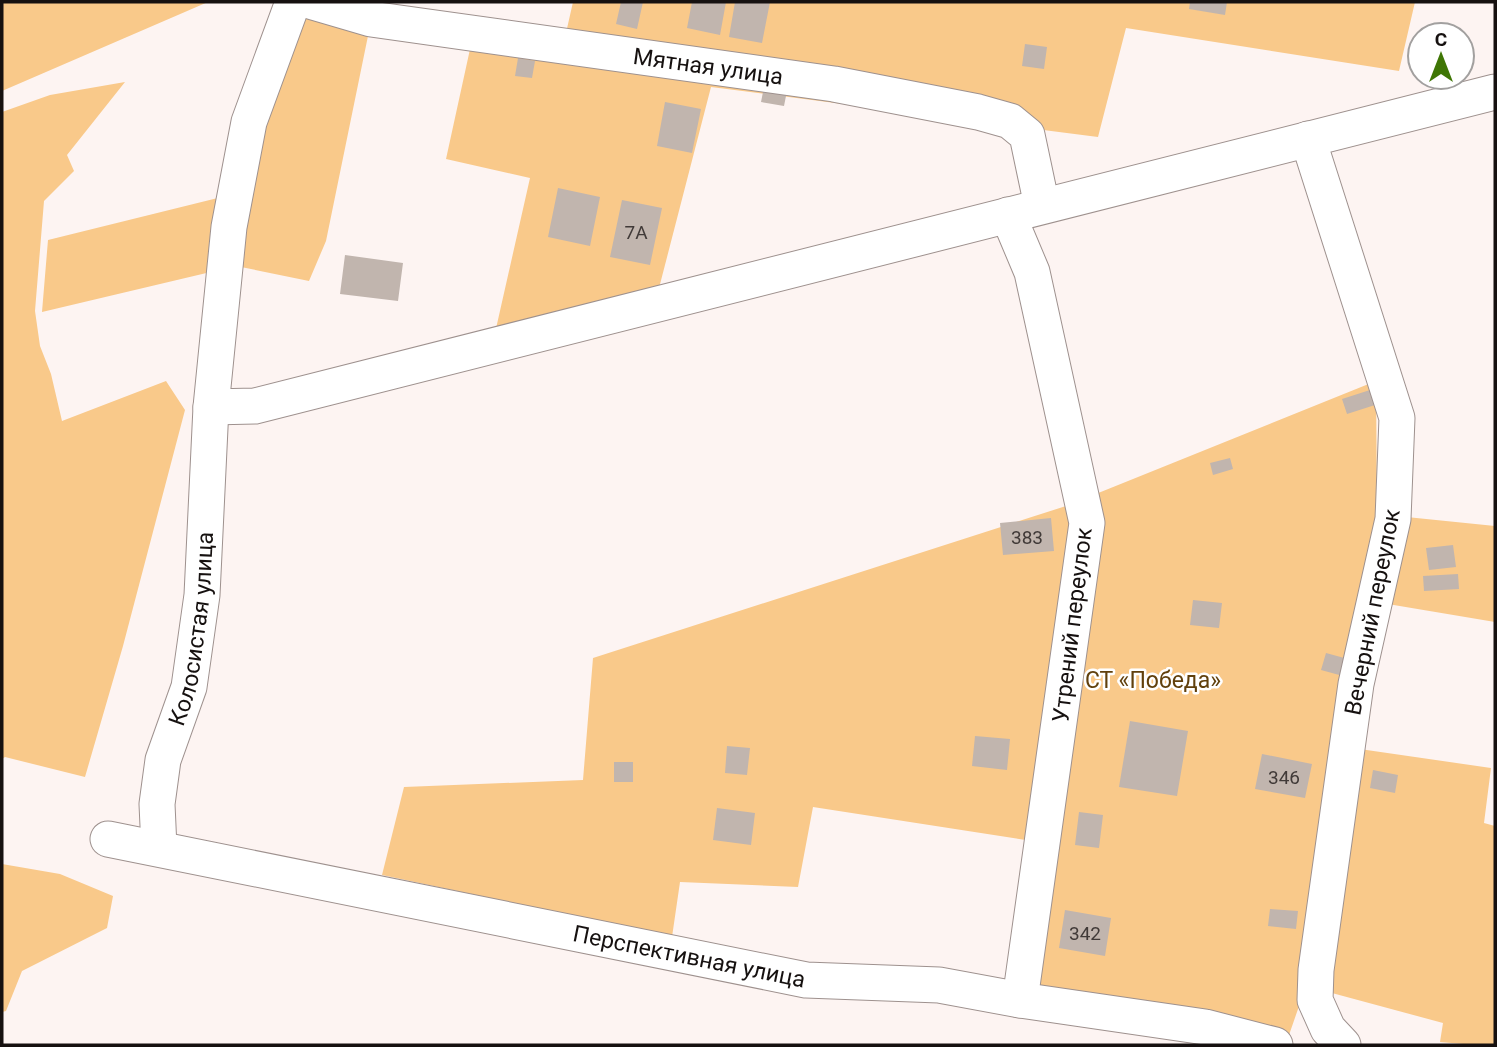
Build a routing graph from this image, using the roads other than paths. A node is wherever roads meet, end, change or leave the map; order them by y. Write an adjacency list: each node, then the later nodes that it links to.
1 (293, 2): 7 (street, Колосистая улица)
2 (313, 2): 5 (street, Мятная улица)
3 (1495, 92): 4 (street)
4 (1308, 139): 5 (street); 12 (street, Вечерний переулок)
5 (1042, 206): 6 (street)
6 (1007, 215): 7 (street); 10 (street, Утрений переулок)
7 (211, 407): 9 (street, Колосистая улица)
8 (108, 839): 9 (street, Перспективная улица)
9 (159, 848): 10 (street, Перспективная улица)
10 (1020, 1000): 11 (street, Перспективная улица)
11 (1275, 1045)
12 (1343, 1045)

